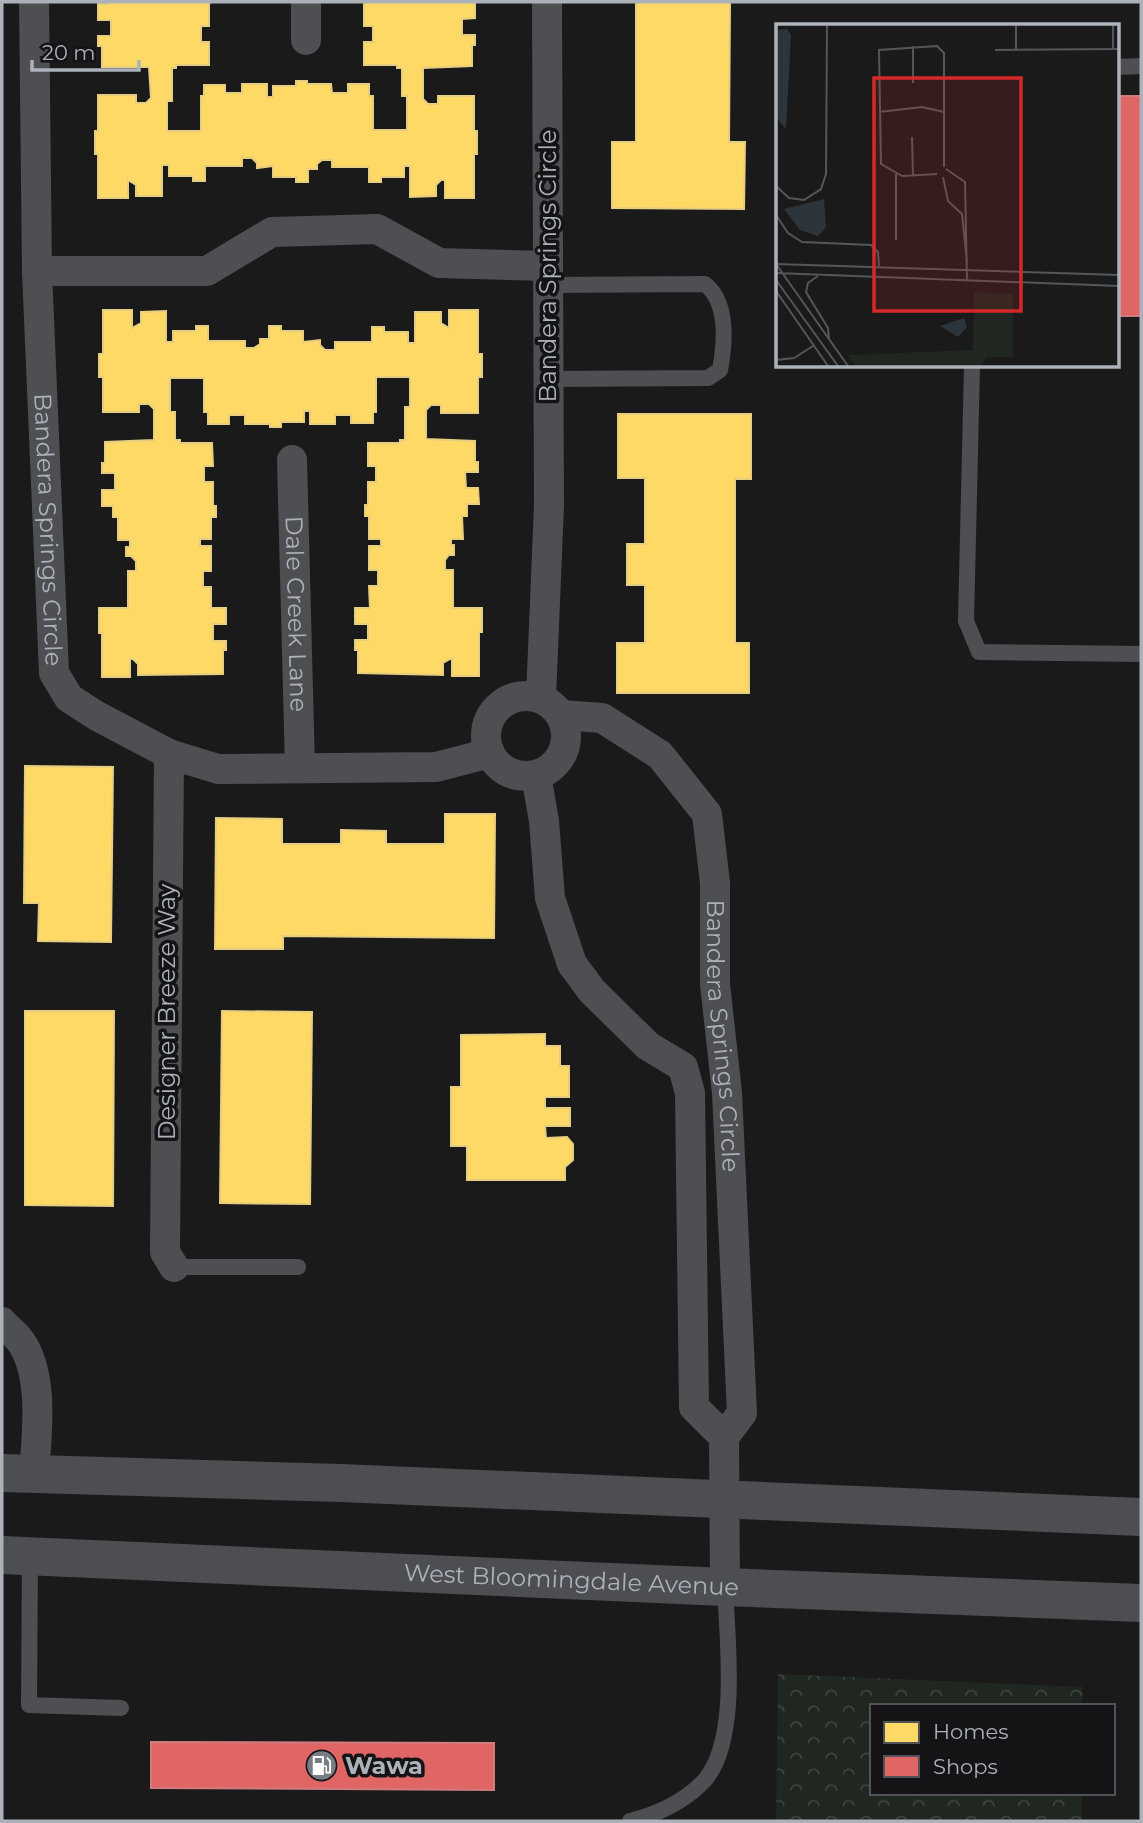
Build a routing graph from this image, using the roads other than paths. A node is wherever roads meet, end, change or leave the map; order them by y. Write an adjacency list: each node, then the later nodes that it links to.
1 (34, 2): 7 (street, Bandera Springs Circle)
2 (306, 2): 4 (street)
3 (547, 2): 8 (street, Bandera Springs Circle)
4 (306, 40)
5 (1118, 66): 6 (lane)
6 (1141, 66)
7 (37, 271): 8 (street); 15 (street, Bandera Springs Circle)
8 (548, 276): 10 (street, Bandera Springs Circle); 10 (lane)
9 (972, 368): 12 (lane)
10 (549, 379): 13 (street, Bandera Springs Circle)
11 (292, 460): 16 (street, Dale Creek Lane)
12 (1141, 654)
13 (551, 707): 14 (street); 17 (street); 21 (street, Bandera Springs Circle)
14 (489, 753): 16 (street, Bandera Springs Circle); 17 (street)
15 (169, 754): 16 (street, Bandera Springs Circle); 18 (street, Designer Breeze Way)
16 (300, 768)
17 (536, 775): 21 (street, Bandera Springs Circle)
18 (174, 1268): 19 (lane)
19 (298, 1268)
20 (2, 1322): 22 (street)
21 (724, 1437): 23 (street, Bandera Springs Circle)
22 (18, 1473): 23 (main road)
23 (724, 1499): 24 (main road); 26 (street, Bandera Springs Circle)
24 (1141, 1517)
25 (16, 1555): 26 (main road, West Bloomingdale Avenue); 28 (lane)
26 (725, 1587): 27 (main road, West Bloomingdale Avenue); 29 (lane)
27 (1141, 1602)
28 (121, 1708)
29 (630, 1821)

